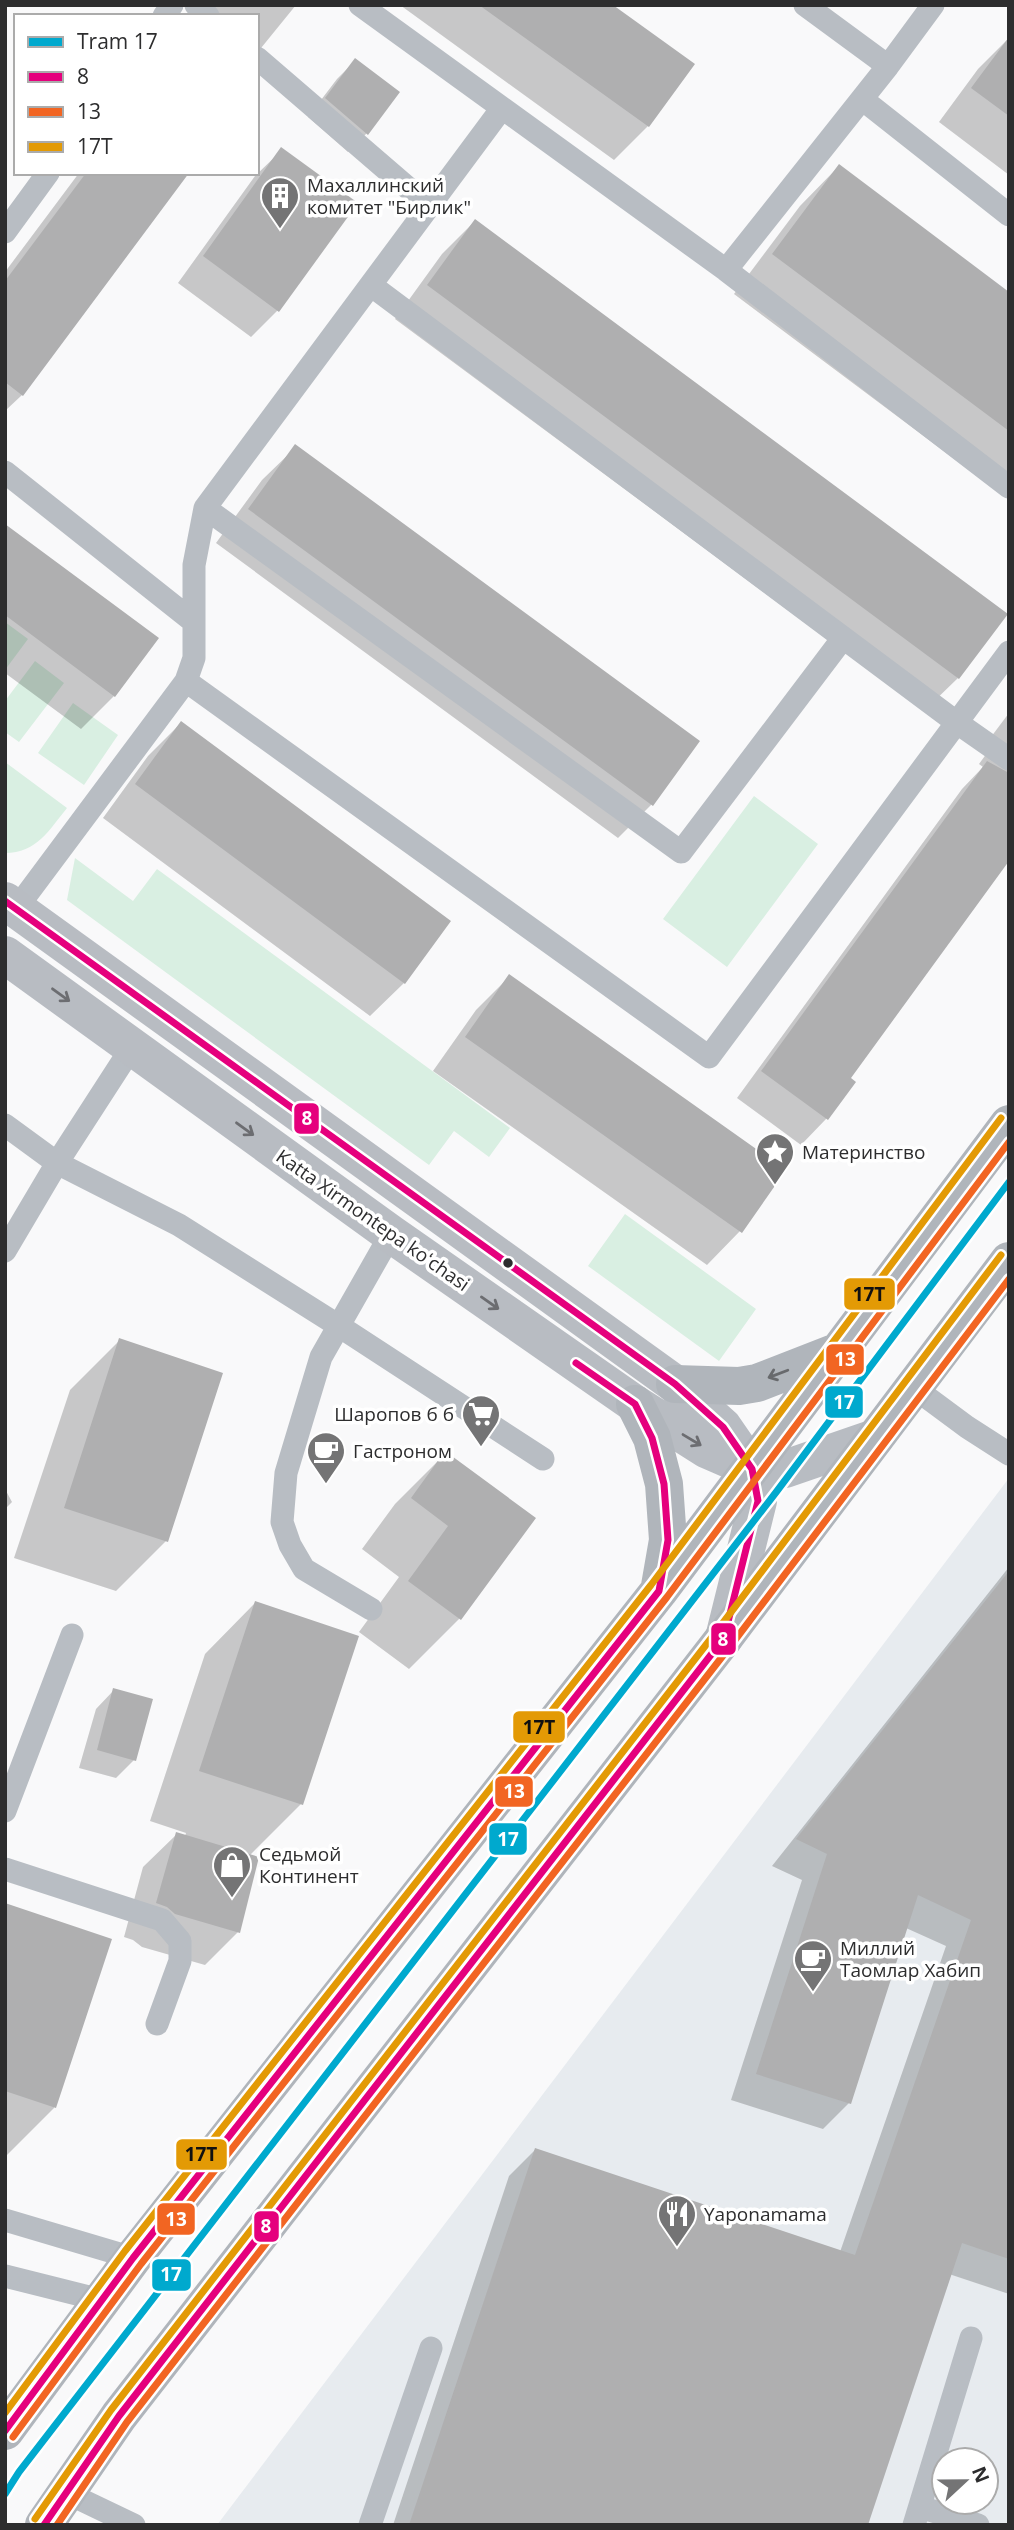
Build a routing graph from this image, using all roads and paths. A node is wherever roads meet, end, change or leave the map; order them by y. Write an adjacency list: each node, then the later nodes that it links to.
1 (360, 5): 7 (lane)
2 (805, 5): 5 (lane)
3 (933, 5): 5 (lane)
4 (259, 60): 9 (lane)
5 (888, 66): 6 (lane)
6 (862, 100): 10 (lane); 12 (lane)
7 (502, 108): 9 (lane); 12 (lane)
8 (47, 175): 11 (lane)
9 (430, 207): 13 (lane)
10 (1009, 215)
11 (5, 232)
12 (726, 270): 15 (lane)
13 (372, 286): 16 (lane); 18 (lane)
14 (5, 472): 17 (lane)
15 (1009, 487)
16 (205, 508): 17 (lane); 18 (lane)
17 (194, 622): 20 (lane)
18 (843, 638): 21 (lane)
19 (1009, 652): 21 (lane)
20 (187, 681): 21 (lane); 23 (lane)
21 (956, 722): 22 (lane)
22 (1009, 759)
23 (11, 905): 34 (main road)
24 (5, 955): 25 (main road, Katta Xirmontepa koʻchasi, one-way to 25)
25 (132, 1046): 28 (lane); 29 (main road, Katta Xirmontepa koʻchasi, one-way to 29)
26 (1009, 1124): 33 (main road)
27 (5, 1125): 28 (lane)
28 (57, 1163): 30 (lane); 32 (lane)
29 (391, 1234): 32 (lane); 36 (main road, Katta Xirmontepa koʻchasi, one-way to 36)
30 (5, 1251)
31 (1009, 1261): 35 (main road)
32 (339, 1326): 39 (lane); 42 (lane)
33 (842, 1350): 34 (main road, one-way to 34); 40 (main road)
34 (674, 1384): 40 (main road)
35 (913, 1387): 37 (main road); 38 (lane)
36 (635, 1405): 40 (main road, Katta Xirmontepa koʻchasi, one-way to 40); 41 (main road)
37 (875, 1438): 40 (main road, Katta Xirmontepa koʻchasi); 44 (main road)
38 (1009, 1454)
39 (543, 1459)
40 (752, 1469): 41 (main road); 44 (main road)
41 (659, 1591): 49 (main road)
42 (371, 1609)
43 (72, 1635): 45 (lane)
44 (724, 1637): 55 (main road)
45 (5, 1811)
46 (5, 1869): 47 (lane)
47 (157, 2024)
48 (5, 2220): 49 (lane)
49 (133, 2258): 51 (main road)
50 (5, 2276): 51 (lane)
51 (101, 2301): 54 (main road)
52 (971, 2338): 56 (lane)
53 (431, 2348): 59 (lane)
54 (5, 2431)
55 (65, 2492): 57 (main road); 58 (lane)
56 (917, 2516): 60 (lane)
57 (44, 2525)
58 (134, 2525)
59 (370, 2525)
60 (978, 2525)

